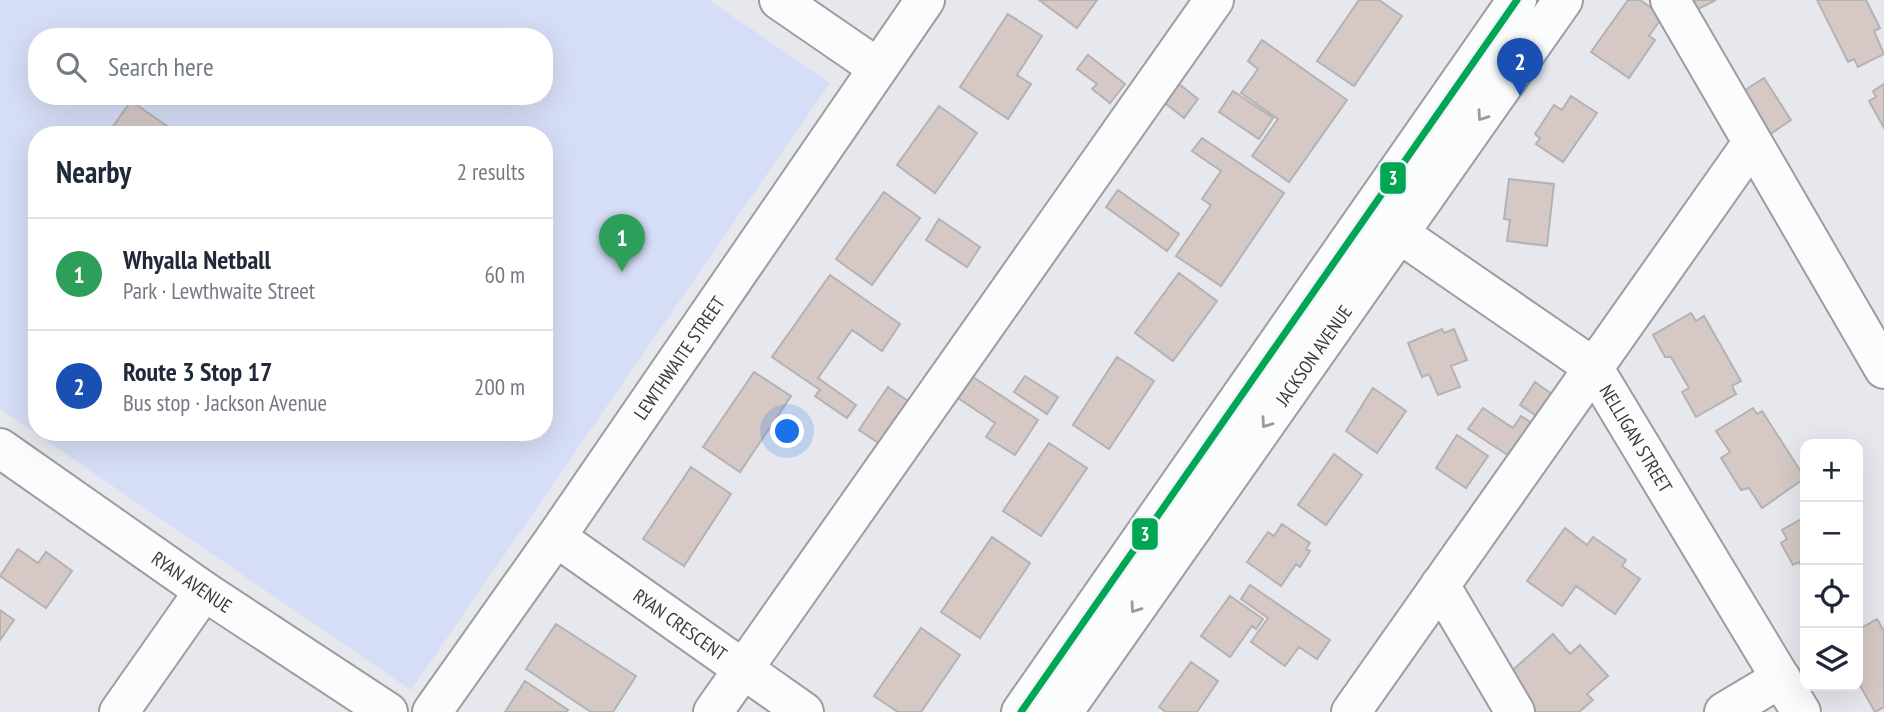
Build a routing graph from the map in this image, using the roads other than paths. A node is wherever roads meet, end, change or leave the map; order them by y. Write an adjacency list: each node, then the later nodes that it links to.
1 (779, 0): 7 (street)
2 (925, 0): 7 (street, LEWTHWAITE STREET)
3 (1214, 0): 16 (street)
4 (1517, 0): 23 (street, JACKSON AVENUE)
5 (1563, 0): 9 (street, JACKSON AVENUE, one-way to 9)
6 (1670, 0): 8 (street)
7 (878, 68): 13 (street, LEWTHWAITE STREET)
8 (1752, 143): 10 (street); 11 (street)
9 (1399, 234): 10 (street, NELLIGAN STREET); 24 (street, JACKSON AVENUE, one-way to 24)
10 (1592, 367): 14 (street); 17 (street, NELLIGAN STREET)
11 (1884, 369)
12 (0, 448): 15 (street, RYAN AVENUE)
13 (556, 537): 16 (street, RYAN CRESCENT); 20 (street, LEWTHWAITE STREET)
14 (1440, 585): 25 (street); 26 (street)
15 (204, 591): 18 (street); 19 (street, RYAN AVENUE)
16 (742, 670): 21 (street); 22 (street, RYAN CRESCENT)
17 (1781, 678): 27 (street); 28 (street, NELLIGAN STREET)
18 (120, 712)
19 (388, 712)
20 (432, 712)
21 (713, 712)
22 (804, 712)
23 (1021, 712)
24 (1063, 712)
25 (1351, 712)
26 (1515, 712)
27 (1724, 712)
28 (1801, 712)

